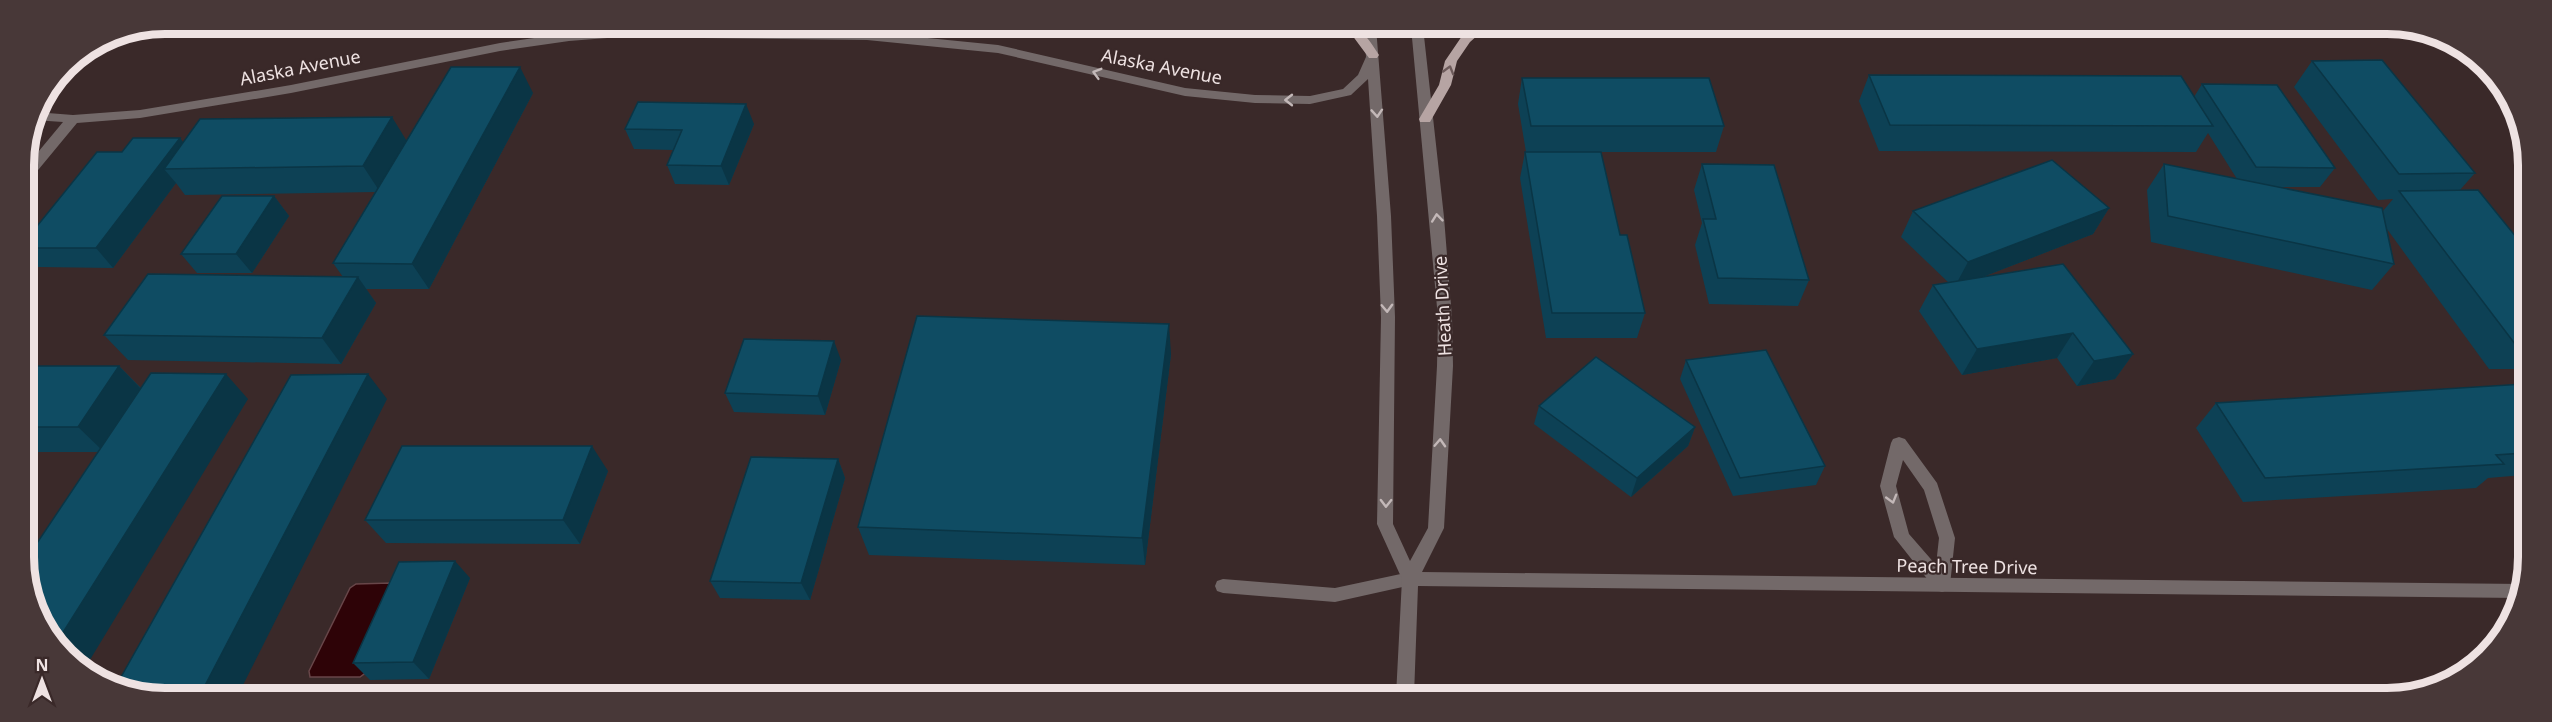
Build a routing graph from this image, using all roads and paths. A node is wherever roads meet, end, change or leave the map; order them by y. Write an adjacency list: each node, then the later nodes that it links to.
1 (1358, 34): 7 (main road)
2 (1371, 34): 7 (street, Heath Drive)
3 (1418, 34): 10 (street, Heath Drive)
4 (1472, 34): 10 (main road, one-way to 4)
5 (598, 35): 9 (street, Alaska Avenue, one-way to 9)
6 (763, 35): 7 (street, Alaska Avenue, one-way to 6)
7 (1373, 55): 12 (street, Heath Drive, one-way to 12)
8 (43, 117): 9 (street, Alaska Avenue)
9 (73, 119): 11 (street)
10 (1425, 119): 12 (street, Heath Drive, one-way to 10)
11 (35, 165)
12 (1410, 579): 13 (street, Peach Tree Drive); 14 (street, Peach Tree Drive); 16 (street, Heath Drive)
13 (1942, 585): 13 (street, one-way to 13); 15 (street, Peach Tree Drive)
14 (1224, 586)
15 (2513, 591)
16 (1405, 687)

